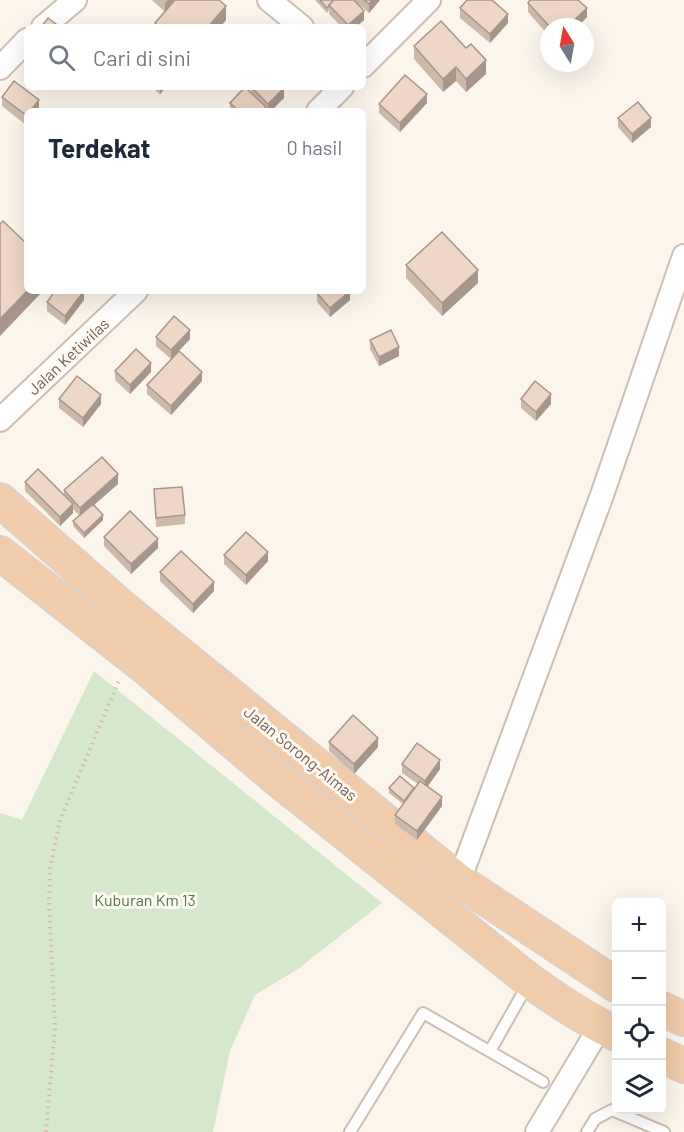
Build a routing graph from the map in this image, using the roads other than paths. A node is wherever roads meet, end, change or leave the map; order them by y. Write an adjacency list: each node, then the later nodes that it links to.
1 (75, 0): 4 (street)
2 (269, 0): 5 (street)
3 (429, 0): 7 (street)
4 (47, 24)
5 (298, 24)
6 (24, 43): 8 (street)
7 (366, 63)
8 (0, 68)
9 (339, 90): 10 (street)
10 (321, 108)
11 (684, 256): 18 (street)
12 (133, 294): 13 (street, Jalan Ketiwilas)
13 (0, 420)
14 (0, 500): 16 (highway, Jalan Sorong-Aimas)
15 (0, 553): 17 (highway, Jalan Sorong-Aimas)
16 (123, 608): 17 (highway); 18 (highway, Jalan Sorong-Aimas)
17 (100, 634): 19 (highway, Jalan Sorong-Aimas)
18 (459, 881): 20 (highway, Jalan Sorong-Aimas)
19 (530, 981): 23 (highway, Jalan Sorong-Aimas); 24 (lane)
20 (612, 982)
21 (666, 1011): 22 (highway)
22 (684, 1019)
23 (608, 1031): 29 (street)
24 (490, 1051): 27 (lane); 28 (lane)
25 (666, 1057): 26 (highway)
26 (684, 1066)
27 (543, 1082)
28 (350, 1132)
29 (537, 1132)
30 (587, 1132): 31 (lane)
31 (664, 1132)

